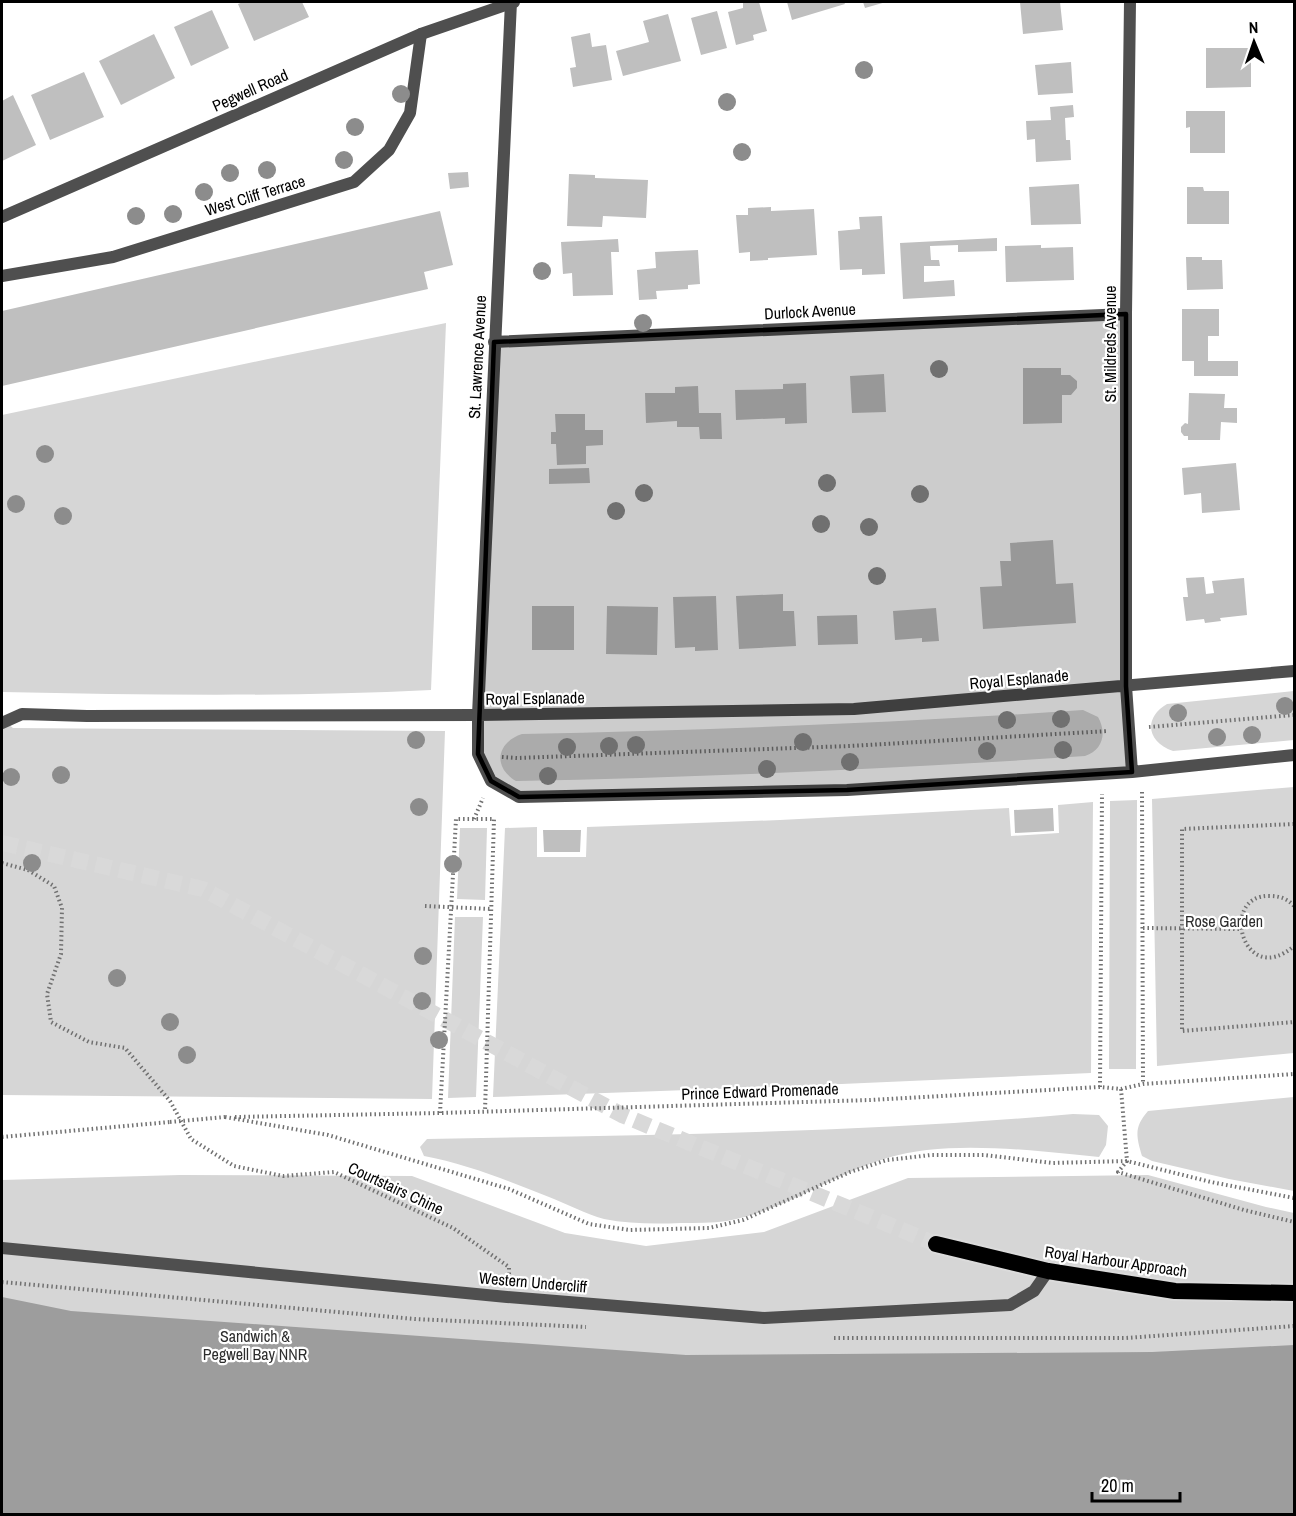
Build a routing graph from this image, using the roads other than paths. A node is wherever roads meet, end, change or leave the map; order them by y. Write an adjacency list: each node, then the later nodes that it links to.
1 (512, 2): 3 (street, Pegwell Road); 7 (street, St. Lawrence Avenue)
2 (1130, 2): 6 (street, St. Mildreds Avenue)
3 (421, 34): 4 (street, Pegwell Road); 5 (street, West Cliff Terrace)
4 (2, 217)
5 (2, 276)
6 (1126, 314): 7 (street, Durlock Avenue); 9 (street, St. Mildreds Avenue)
7 (494, 342): 10 (street, St. Lawrence Avenue)
8 (1294, 671): 9 (street, Royal Esplanade)
9 (1126, 686): 10 (street, Royal Esplanade); 13 (street)
10 (478, 715): 11 (street); 13 (street, Royal Esplanade)
11 (2, 723)
12 (1294, 755): 13 (street, Royal Esplanade)
13 (1132, 772)
14 (936, 1244): 16 (highway, Royal Harbour Approach)
15 (2, 1248): 16 (street, Western Undercliff)
16 (1048, 1271): 17 (highway, Royal Harbour Approach)
17 (1294, 1293)

